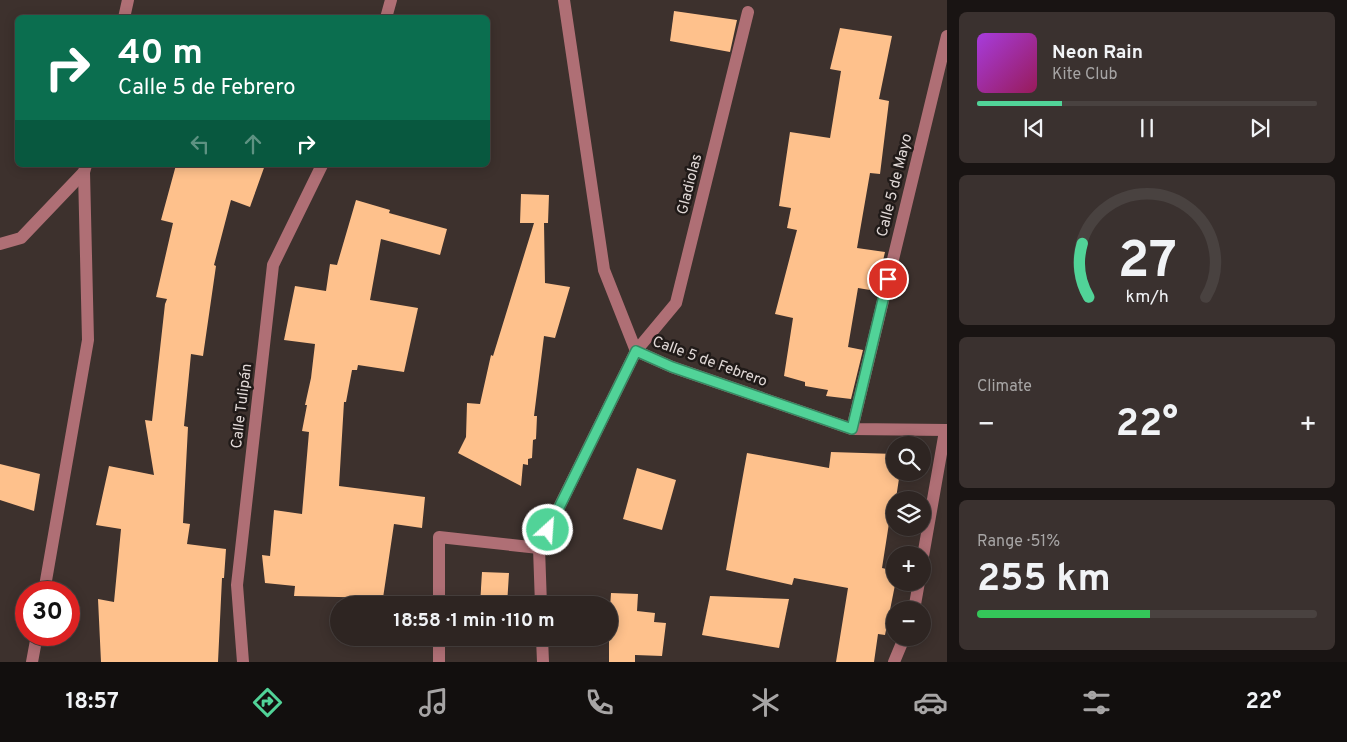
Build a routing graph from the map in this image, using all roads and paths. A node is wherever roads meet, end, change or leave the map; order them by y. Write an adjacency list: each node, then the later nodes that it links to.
1 (128, 0): 5 (street)
2 (391, 0): 6 (street)
3 (564, 0): 11 (street, Calle 5 de Febrero)
4 (748, 12): 11 (street, Gladiolas)
5 (125, 15)
6 (387, 15)
7 (947, 36): 12 (street, Calle 5 de Mayo)
8 (321, 167): 24 (street, Calle Tulipán)
9 (85, 169): 10 (street); 16 (street)
10 (0, 244)
11 (636, 351): 12 (street, Calle 5 de Febrero); 15 (street, Gladiolas)
12 (852, 429): 13 (street, Calle 5 de Febrero)
13 (946, 430): 14 (street)
14 (925, 546)
15 (539, 548): 17 (street); 18 (street)
16 (46, 581)
17 (439, 596)
18 (541, 596)
19 (35, 646): 23 (street)
20 (439, 646): 25 (street)
21 (542, 646): 26 (street)
22 (901, 646): 27 (street)
23 (32, 662)
24 (244, 662)
25 (439, 662)
26 (543, 662)
27 (894, 662)

